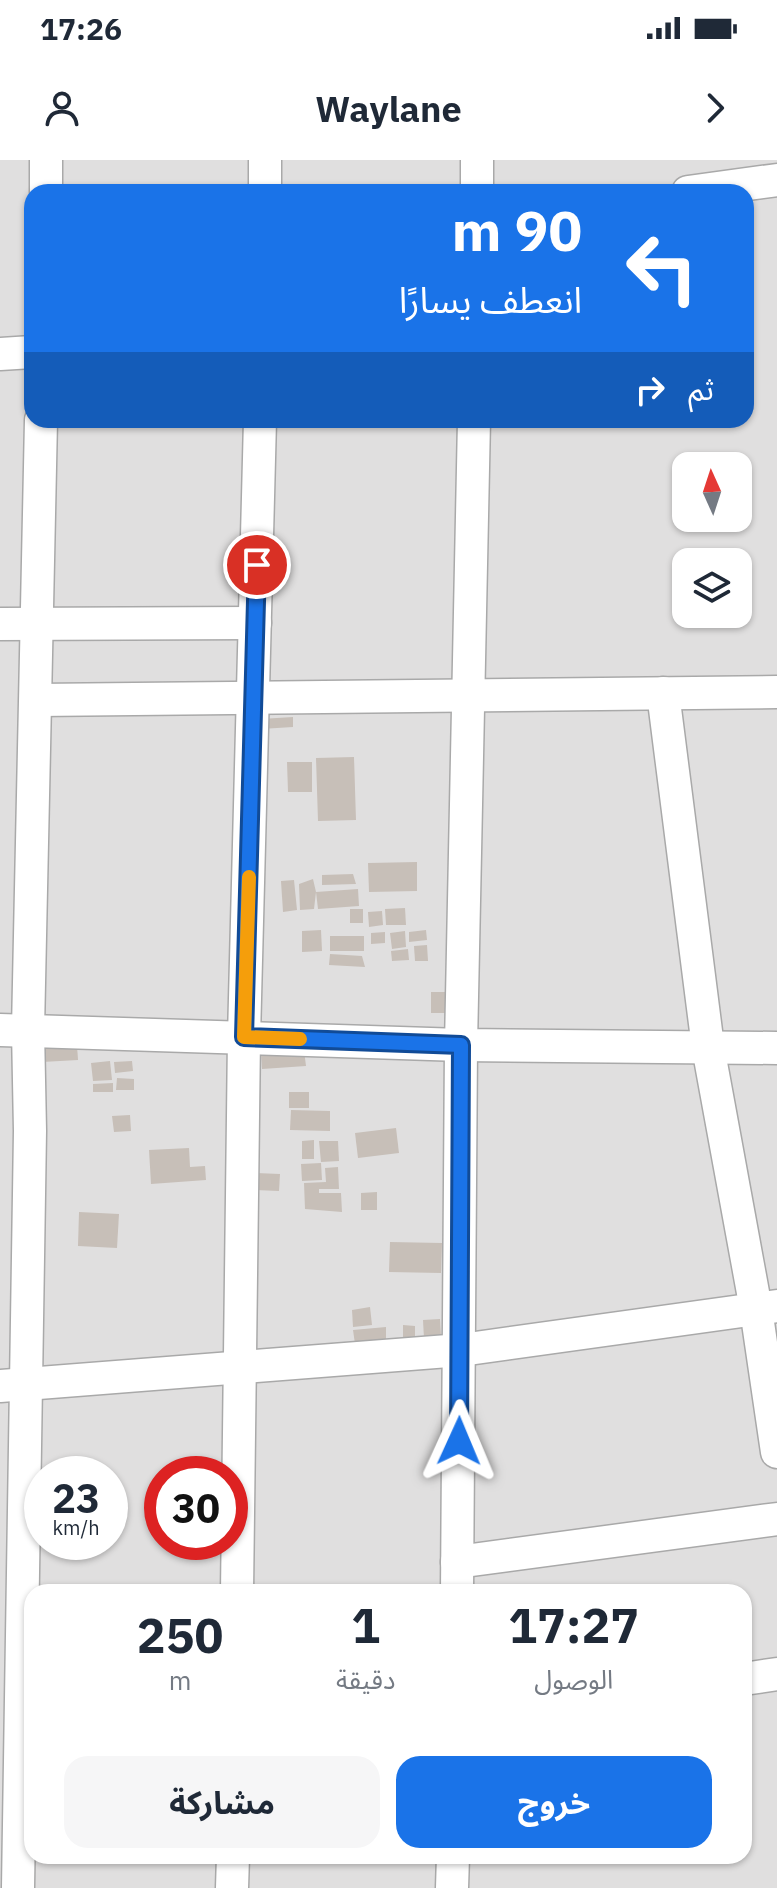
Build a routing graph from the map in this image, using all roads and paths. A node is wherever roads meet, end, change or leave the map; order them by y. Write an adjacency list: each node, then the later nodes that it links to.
1 (46, 160): 5 (street)
2 (265, 160): 6 (street)
3 (477, 160): 7 (street)
4 (777, 180): 8 (street)
5 (46, 184)
6 (265, 184)
7 (477, 184)
8 (747, 184)
9 (24, 352): 10 (street)
10 (0, 354)
11 (41, 428): 16 (street)
12 (260, 428): 14 (street)
13 (474, 428): 19 (street)
14 (255, 623): 16 (street); 20 (street)
15 (0, 624): 16 (street)
16 (37, 624): 21 (street)
17 (777, 692): 18 (street)
18 (663, 693): 19 (street); 25 (street)
19 (471, 695): 20 (street); 24 (street)
20 (255, 698): 21 (street); 23 (street)
21 (37, 700): 22 (street)
22 (14, 1030): 23 (street); 30 (street)
23 (244, 1037): 24 (street); 29 (street)
24 (461, 1045): 25 (street); 28 (street)
25 (708, 1047): 26 (street); 27 (street)
26 (777, 1048)
27 (766, 1308): 28 (street); 31 (street)
28 (461, 1350): 29 (street); 33 (street)
29 (242, 1367): 30 (street); 34 (street)
30 (13, 1385): 37 (street)
31 (777, 1452)
32 (777, 1519): 33 (street)
33 (457, 1577)
34 (237, 1584)
35 (777, 1674): 36 (street)
36 (752, 1678)
37 (18, 1710): 40 (street)
38 (233, 1864): 41 (street)
39 (453, 1864): 42 (street)
40 (18, 1888)
41 (232, 1888)
42 (452, 1888)

